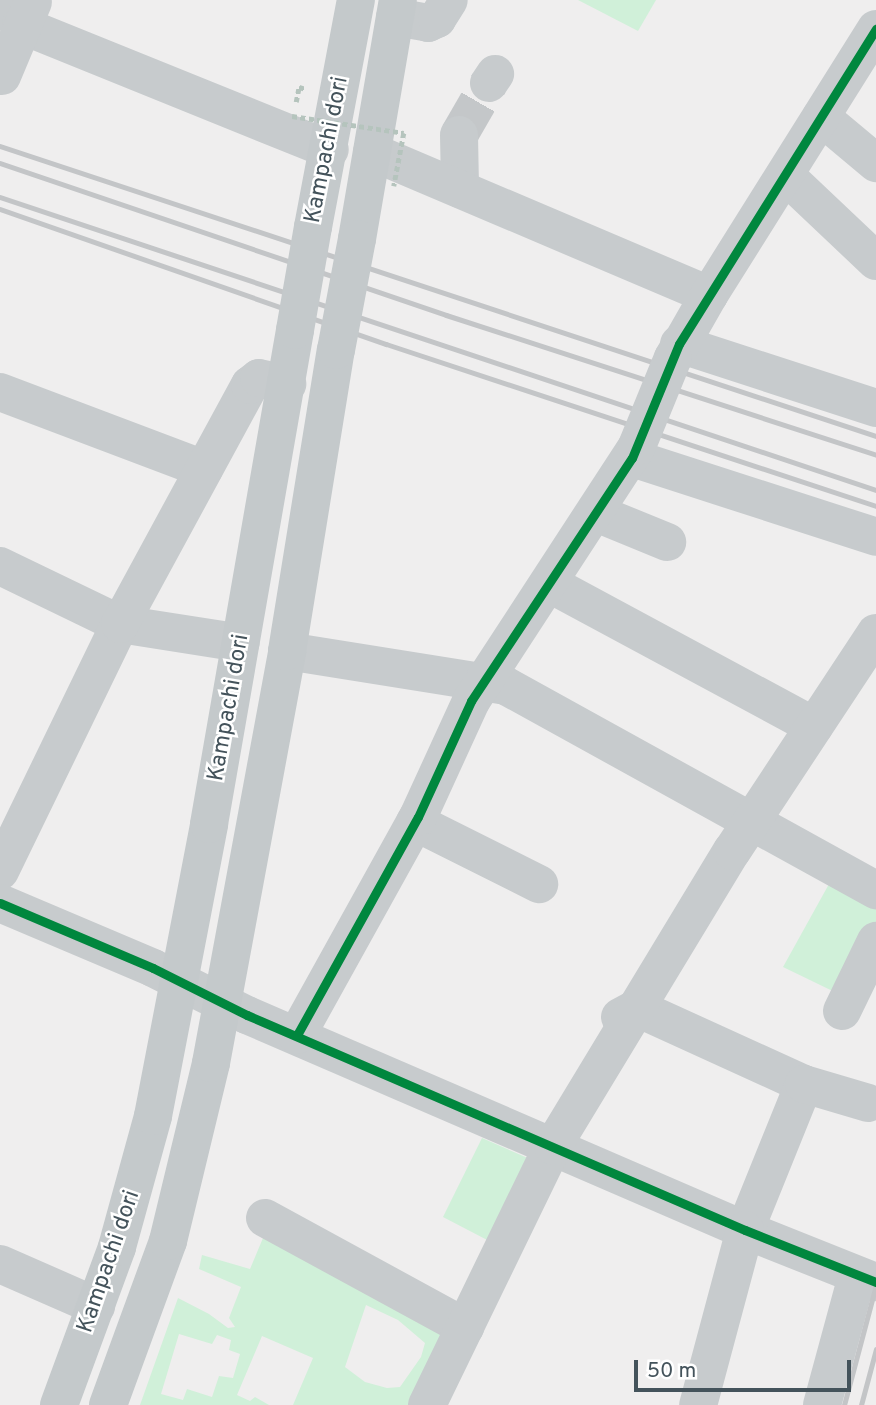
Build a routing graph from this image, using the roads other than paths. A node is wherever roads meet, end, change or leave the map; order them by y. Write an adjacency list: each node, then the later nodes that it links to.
1 (356, 0): 9 (main road, Kampachi dori)
2 (449, 0): 3 (street)
3 (396, 8): 10 (main road, Kampachi dori)
4 (19, 9): 6 (street); 9 (street)
5 (876, 30): 7 (street)
6 (2, 76)
7 (821, 117): 11 (street); 12 (street)
8 (459, 135): 13 (street)
9 (330, 150): 17 (main road, Kampachi dori, bridge)
10 (372, 152): 13 (street); 30 (main road, Kampachi dori, bridge)
11 (876, 163)
12 (785, 175): 14 (street); 15 (street)
13 (460, 189): 15 (street)
14 (876, 261)
15 (709, 295): 16 (street)
16 (676, 351): 19 (street); 20 (street, bridge)
17 (287, 384): 21 (street); 29 (main road, Kampachi dori)
18 (0, 392): 21 (street)
19 (876, 408)
20 (634, 452): 22 (street); 23 (street)
21 (204, 469): 27 (street)
22 (596, 513): 24 (street); 26 (street)
23 (876, 537)
24 (667, 542)
25 (0, 566): 27 (street)
26 (551, 584): 31 (street); 32 (street)
27 (120, 624): 29 (street); 35 (street)
28 (876, 633): 32 (street)
29 (241, 643): 40 (main road, Kampachi dori)
30 (287, 652): 31 (street); 41 (main road, Kampachi dori)
31 (485, 682): 33 (street); 34 (street)
32 (814, 726): 34 (street)
33 (415, 822): 36 (street); 44 (street)
34 (752, 822): 37 (street); 43 (street)
35 (0, 871)
36 (539, 884)
37 (876, 890)
38 (0, 903): 40 (street)
39 (876, 941): 42 (street)
40 (180, 981): 41 (street); 52 (main road, Kampachi dori)
41 (222, 1003): 44 (street); 55 (main road, Kampachi dori)
42 (842, 1011)
43 (628, 1013): 45 (street); 47 (street)
44 (297, 1035): 47 (street)
45 (804, 1084): 46 (street); 49 (street)
46 (867, 1103)
47 (553, 1146): 49 (street); 53 (street)
48 (265, 1218): 53 (street)
49 (744, 1230): 51 (street); 57 (street)
50 (0, 1265): 52 (street)
51 (866, 1279): 58 (street)
52 (96, 1306): 54 (main road, Kampachi dori)
53 (465, 1327): 56 (street)
54 (59, 1405)
55 (108, 1405)
56 (427, 1405)
57 (698, 1405)
58 (822, 1405)

